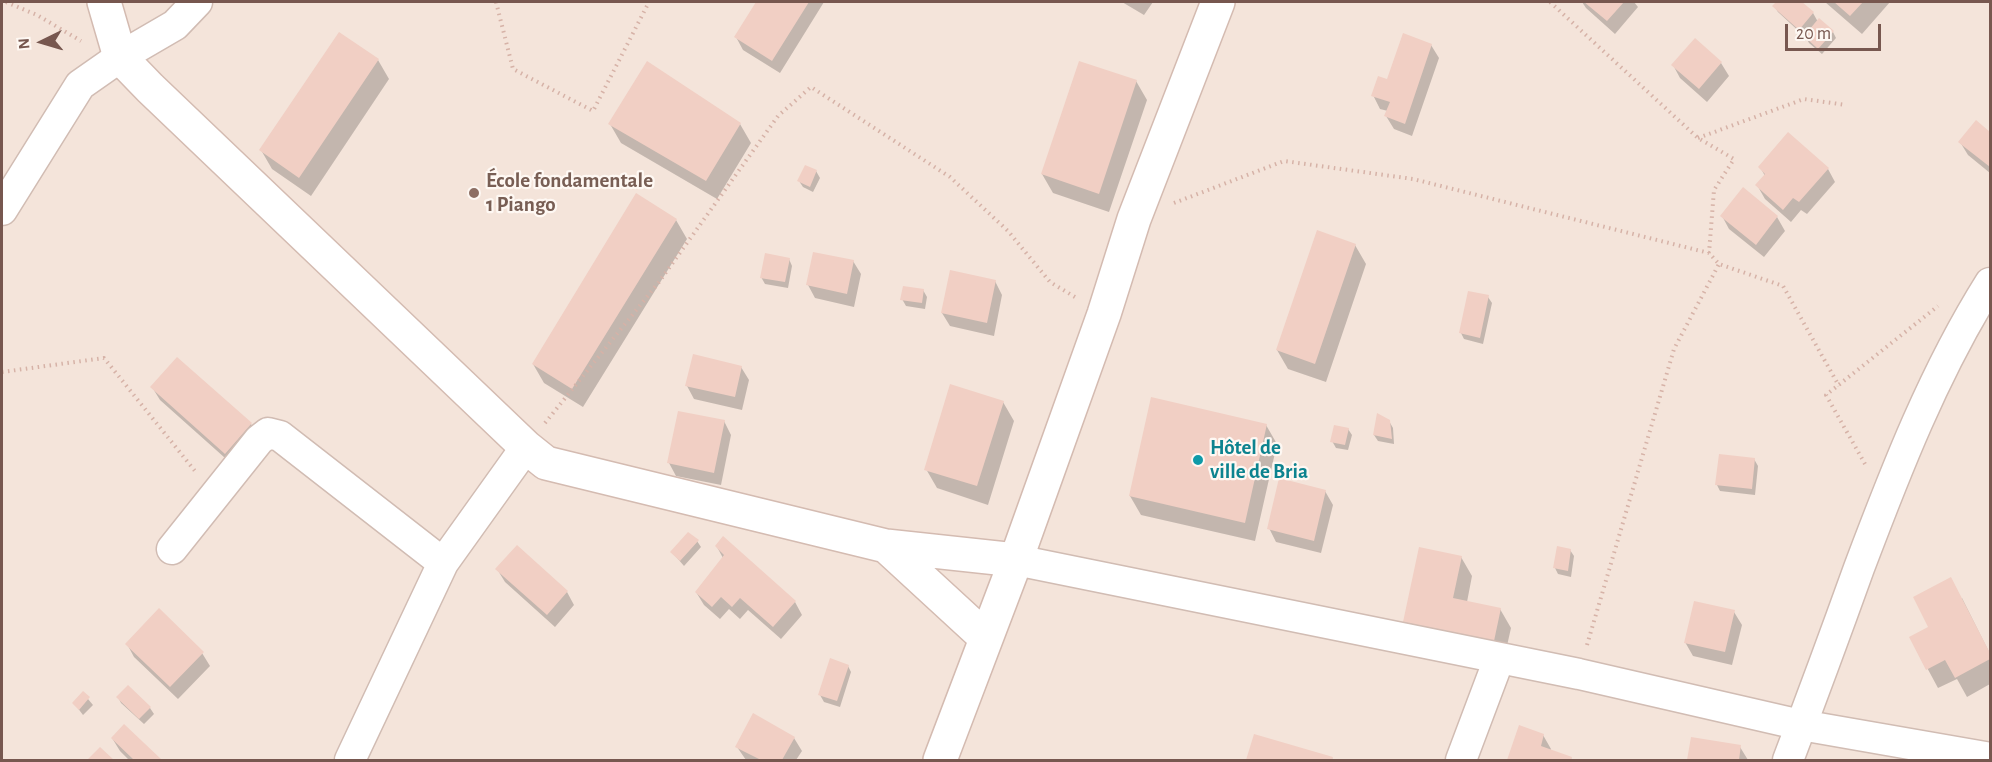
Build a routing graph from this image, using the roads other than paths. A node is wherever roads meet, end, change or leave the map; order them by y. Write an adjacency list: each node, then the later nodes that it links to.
1 (104, 2): 4 (main road)
2 (197, 2): 4 (street)
3 (1218, 2): 10 (main road)
4 (120, 57): 5 (street); 7 (main road)
5 (2, 210)
6 (1990, 283): 14 (street)
7 (526, 447): 8 (main road); 11 (street)
8 (886, 546): 10 (main road); 12 (main road)
9 (172, 549): 11 (street)
10 (1016, 560): 12 (main road); 13 (street)
11 (443, 563): 16 (street)
12 (986, 638): 17 (main road)
13 (1499, 659): 14 (street); 18 (street)
14 (1801, 725): 15 (street); 19 (street)
15 (1990, 758)
16 (350, 760)
17 (940, 760)
18 (1461, 760)
19 (1788, 760)

